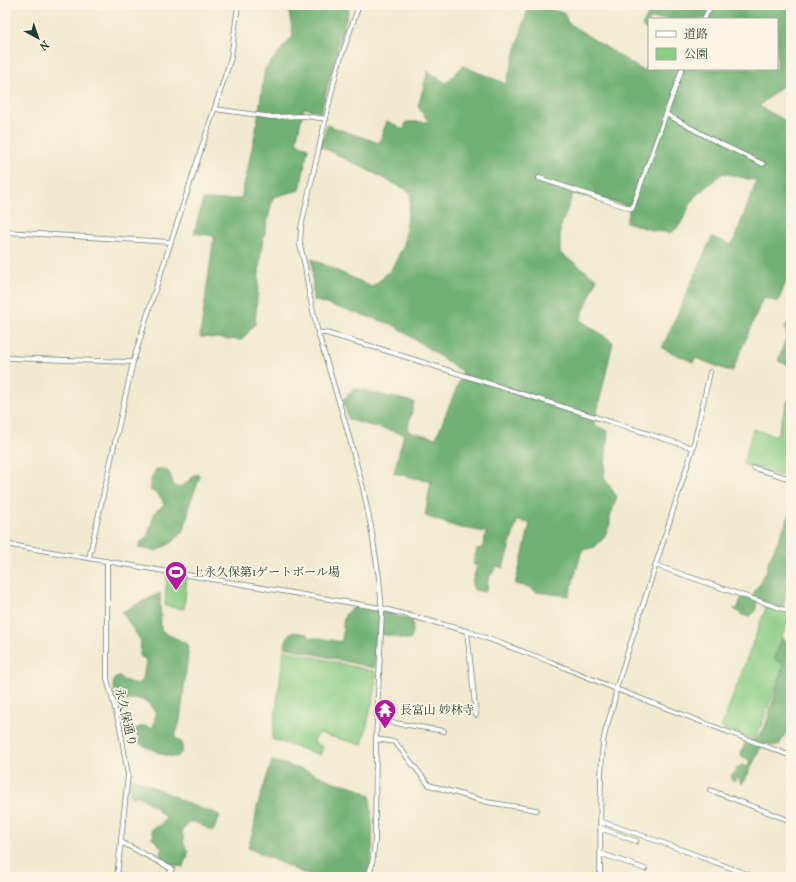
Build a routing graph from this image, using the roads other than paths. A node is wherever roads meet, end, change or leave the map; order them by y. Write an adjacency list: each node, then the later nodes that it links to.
1 (238, 5): 6 (street)
2 (359, 5): 8 (street)
3 (711, 5): 4 (street)
4 (704, 18)
5 (682, 70): 7 (street)
6 (215, 109): 8 (street); 12 (street)
7 (666, 114): 9 (street); 10 (street)
8 (326, 119): 13 (street)
9 (763, 164)
10 (538, 178)
11 (5, 232): 12 (street)
12 (171, 242): 15 (street)
13 (318, 333): 17 (street); 24 (street)
14 (5, 358): 15 (street)
15 (133, 362): 21 (street)
16 (710, 372): 17 (street)
17 (693, 448): 23 (street)
18 (754, 468): 19 (street)
19 (791, 479)
20 (5, 544): 21 (street)
21 (90, 558): 22 (street)
22 (107, 561): 24 (street); 39 (street, 永久保通り)
23 (655, 565): 25 (street); 27 (street)
24 (381, 608): 26 (street); 29 (street)
25 (791, 612)
26 (467, 631): 27 (street); 28 (street)
27 (616, 689): 32 (street); 35 (street)
28 (476, 715)
29 (377, 720): 30 (street); 31 (street)
30 (444, 731)
31 (376, 739): 34 (street); 45 (street)
32 (791, 756)
33 (710, 790): 36 (street)
34 (538, 810)
35 (600, 820): 37 (street); 47 (street)
36 (791, 821)
37 (600, 828): 38 (street); 40 (street)
38 (636, 841)
39 (121, 842): 42 (street, 永久保通り); 44 (street)
40 (600, 853): 41 (street); 46 (street)
41 (646, 869)
42 (117, 875): 43 (street)
43 (125, 877)
44 (167, 877)
45 (368, 877)
46 (600, 877)
47 (755, 877)

